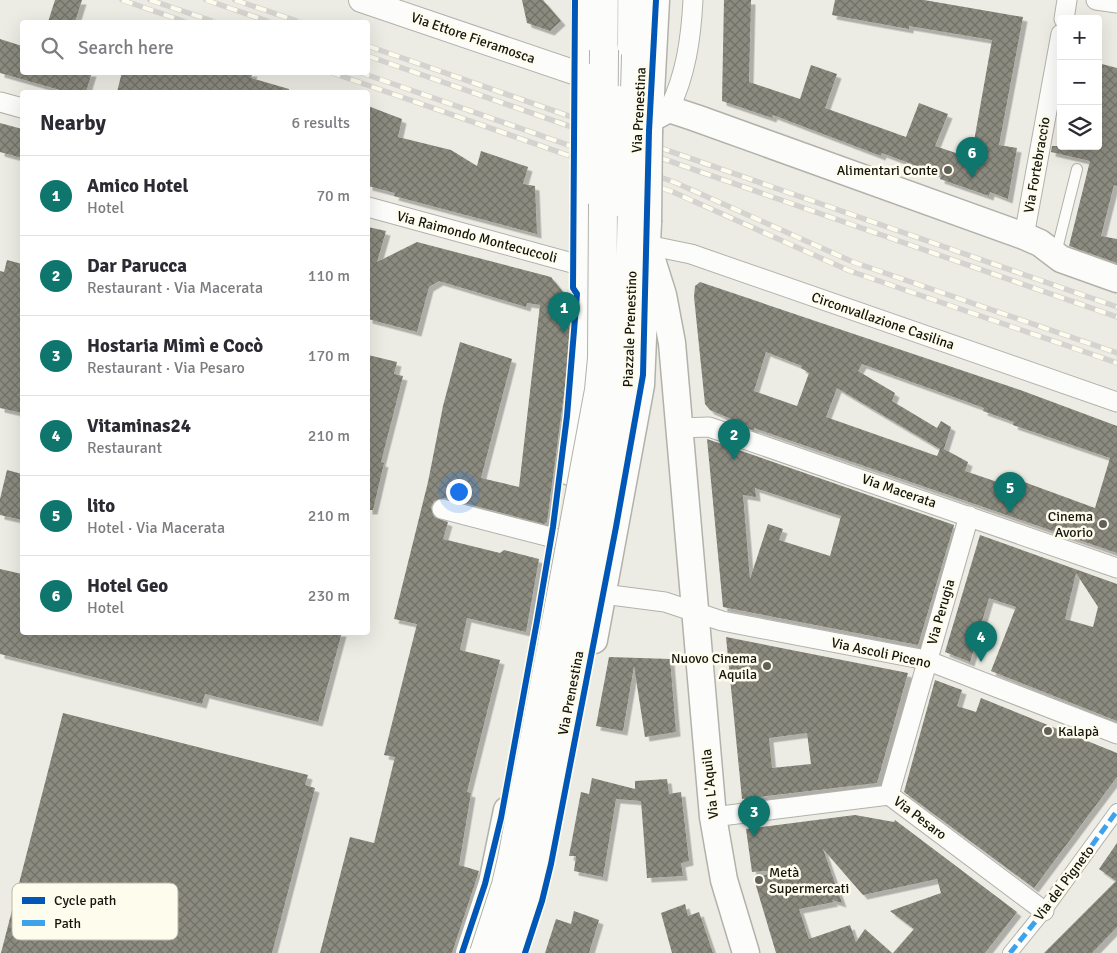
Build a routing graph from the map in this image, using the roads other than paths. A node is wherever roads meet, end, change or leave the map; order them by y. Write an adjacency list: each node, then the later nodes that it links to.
1 (586, 0): 14 (main road)
2 (604, 0): 43 (highway, bridge)
3 (620, 0): 13 (lane, Via Prenestina)
4 (637, 0): 44 (highway, bridge)
5 (656, 0): 17 (main road, Via Prenestina)
6 (1067, 0): 11 (street)
7 (1096, 0): 9 (street)
8 (369, 1): 14 (street, Via Ettore Fieramosca)
9 (1117, 3)
10 (691, 5): 17 (street)
11 (1065, 15)
12 (1057, 56): 21 (street, Via Fortebraccio)
13 (620, 62): 14 (lane); 23 (lane, Via Prenestina, bridge)
14 (586, 76): 23 (main road, bridge)
15 (0, 102): 16 (street)
16 (20, 107)
17 (656, 120): 20 (main road, Via Prenestina, bridge); 21 (main road)
18 (1077, 169): 22 (lane)
19 (370, 208): 23 (street, Via Raimondo Montecuccoli)
20 (647, 233): 23 (street); 25 (main road, Piazzale Prenestino); 26 (main road, Piazzale Prenestino); 27 (street, Circonvallazione Casilina)
21 (1024, 236): 22 (main road)
22 (1055, 256): 24 (main road)
23 (601, 266): 25 (main road); 32 (main road)
24 (1117, 279)
25 (644, 321): 26 (main road); 29 (main road, Piazzale Prenestino)
26 (672, 343): 28 (main road, Piazzale Prenestino)
27 (1117, 402)
28 (678, 428): 31 (street, Via Macerata); 35 (main road, Piazzale Prenestino)
29 (633, 436): 34 (main road, Via Prenestina)
30 (442, 509): 32 (street)
31 (969, 516): 33 (street, Via Macerata); 36 (street, Via Perugia)
32 (558, 539): 42 (main road)
33 (1117, 568)
34 (603, 594): 35 (street); 45 (main road, Via Prenestina)
35 (696, 612): 36 (street, Via Ascoli Piceno); 40 (main road, Via L'Aquila)
36 (926, 660): 37 (street, Via Ascoli Piceno); 38 (street, Via Perugia)
37 (1117, 734)
38 (889, 795): 40 (street, Via Pesaro); 41 (street, Via Pesaro)
39 (1117, 811): 41 (street, Via del Pigneto)
40 (713, 817): 46 (main road, Via L'Aquila)
41 (1044, 911): 47 (street, Via del Pigneto)
42 (469, 953)
43 (484, 953)
44 (511, 953)
45 (525, 953)
46 (746, 953)
47 (1010, 953)

